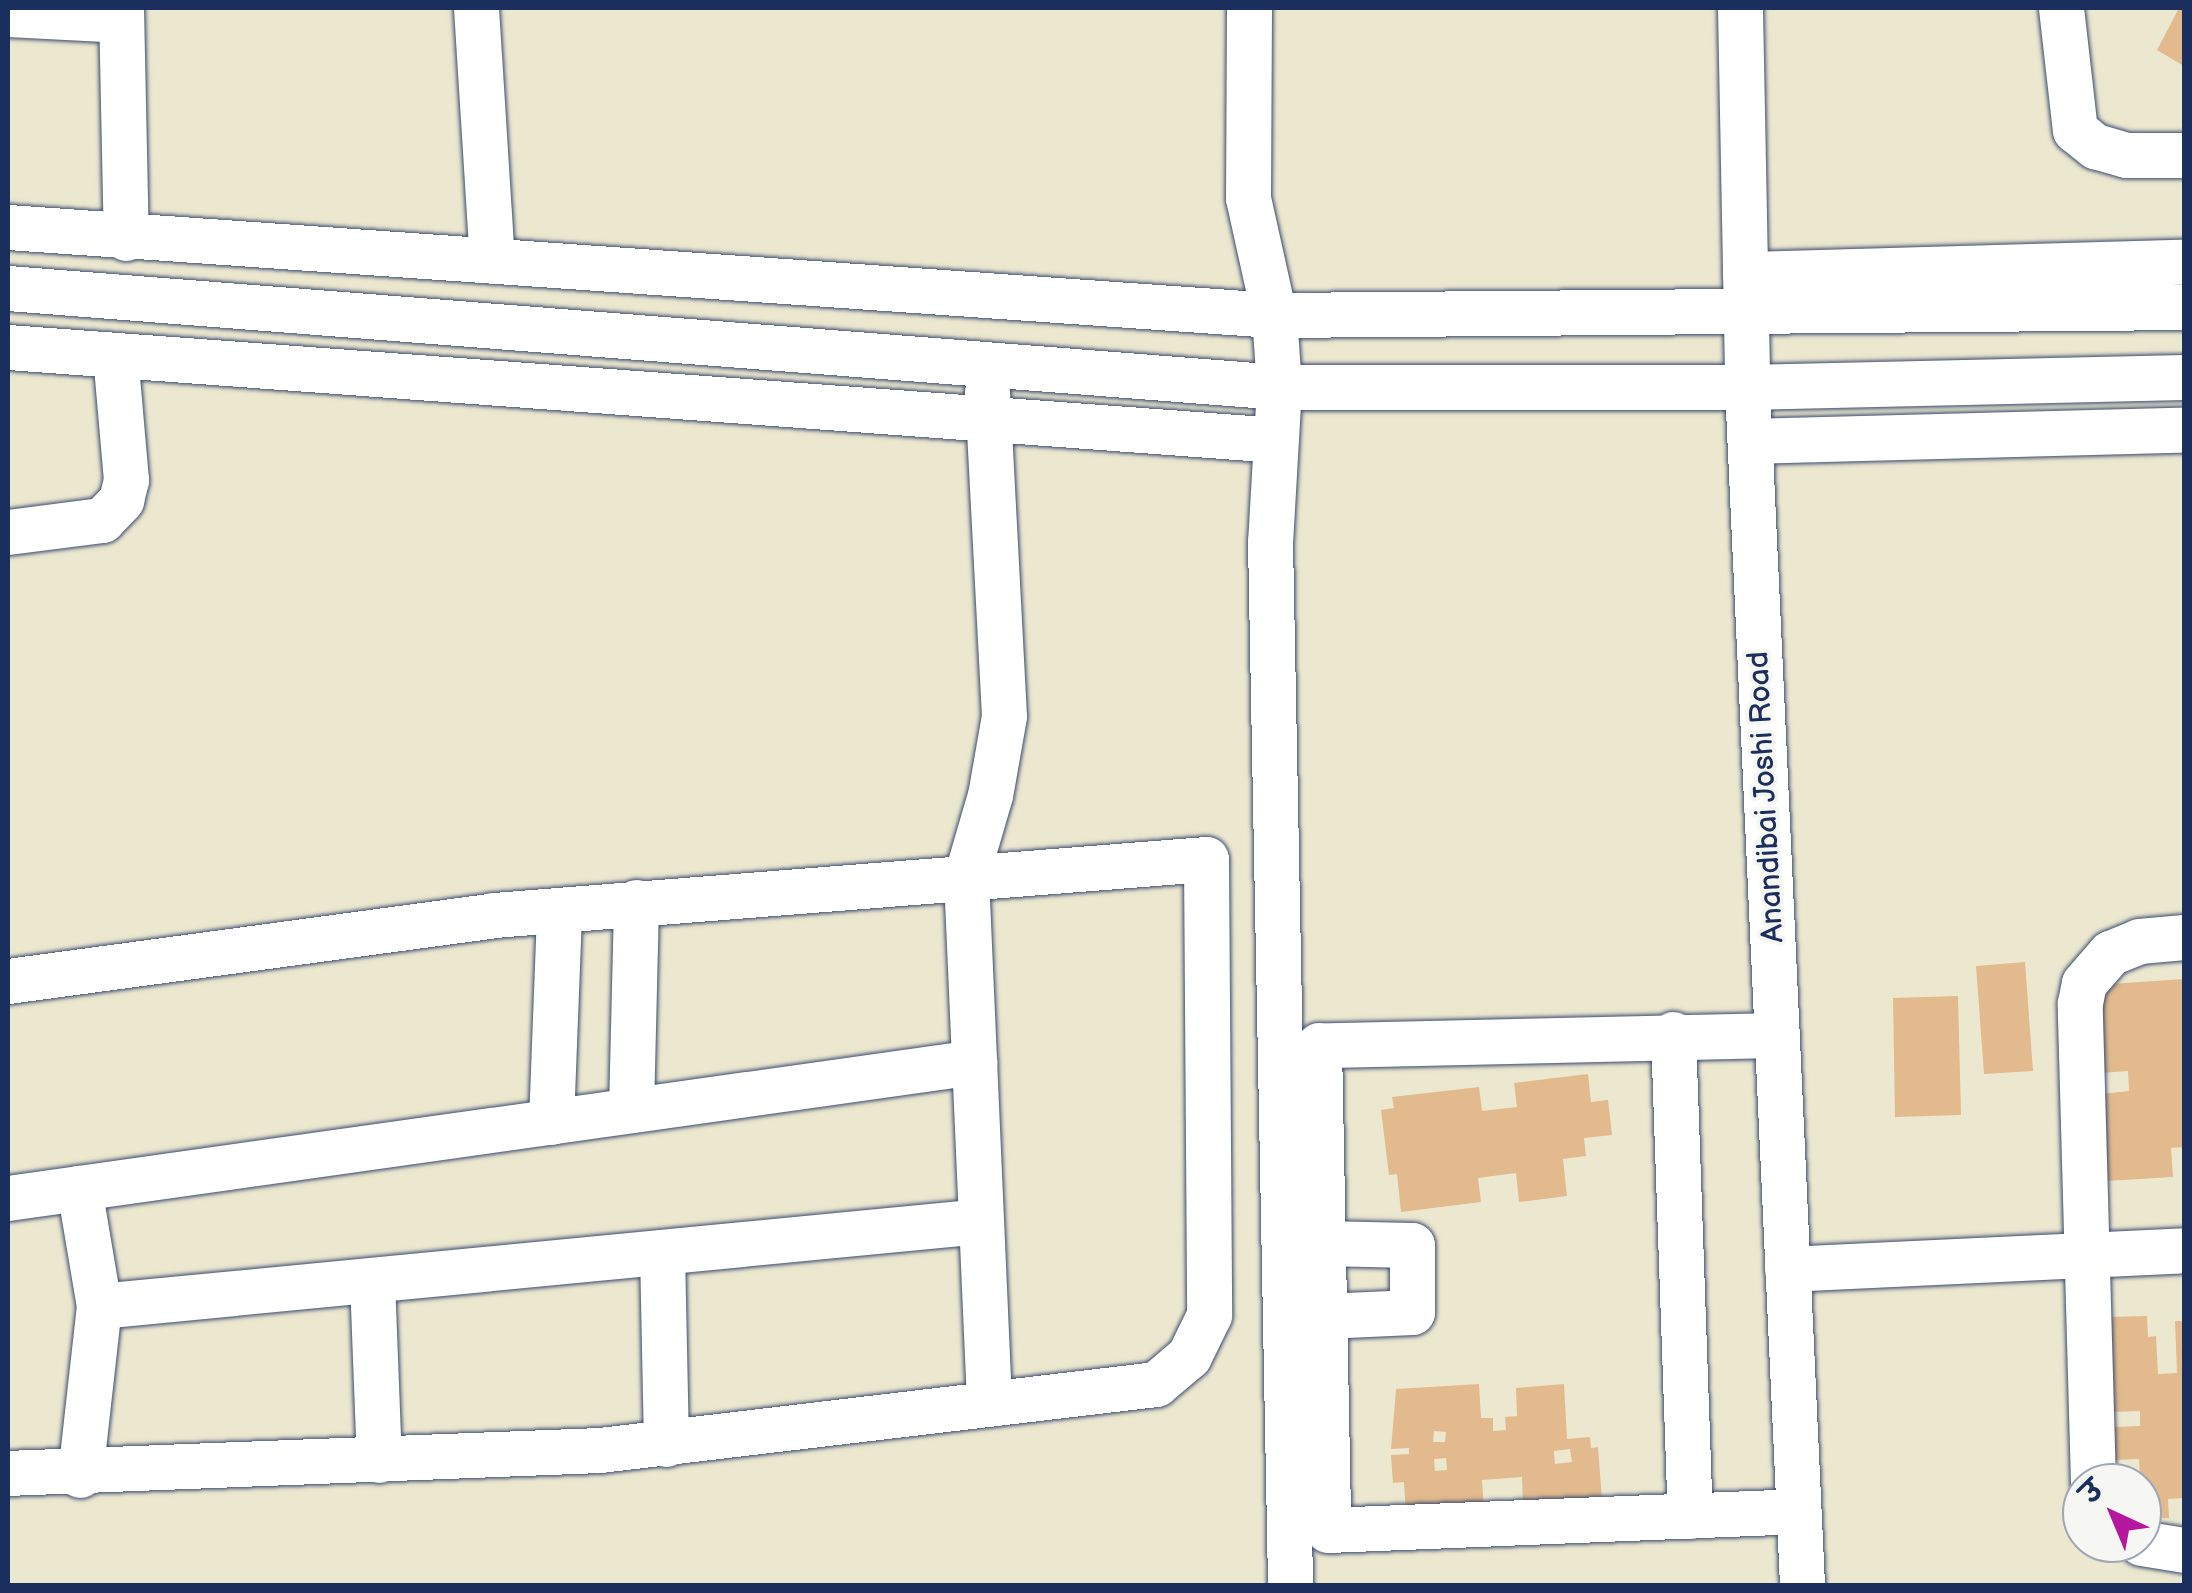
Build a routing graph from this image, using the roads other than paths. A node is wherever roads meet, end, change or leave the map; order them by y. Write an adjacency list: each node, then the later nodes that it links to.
1 (476, 8): 10 (street)
2 (1249, 8): 16 (street)
3 (1740, 8): 14 (street, Anandibai Joshi Road)
4 (2061, 8): 7 (street)
5 (8, 14): 6 (street)
6 (121, 14): 9 (street)
7 (2184, 155)
8 (8, 228): 9 (street)
9 (126, 238): 10 (street)
10 (492, 260): 12 (street)
11 (2184, 262): 14 (street)
12 (585, 267): 16 (street); 17 (street)
13 (8, 288): 17 (street)
14 (1746, 294): 15 (street); 16 (street); 23 (street, Anandibai Joshi Road)
15 (2184, 307)
16 (1274, 315): 22 (street)
17 (580, 337): 20 (street)
18 (8, 347): 19 (street)
19 (114, 355): 24 (street); 28 (street)
20 (985, 365): 22 (street); 24 (street)
21 (2184, 377): 23 (street)
22 (1279, 387): 23 (street); 26 (street)
23 (1747, 388): 27 (street, Anandibai Joshi Road)
24 (988, 419): 26 (street); 29 (street)
25 (2184, 430): 27 (street)
26 (1276, 440): 58 (street)
27 (1750, 442): 35 (street, Anandibai Joshi Road)
28 (8, 532)
29 (966, 878): 30 (street); 36 (street); 50 (street)
30 (636, 902): 31 (street); 37 (street)
31 (559, 910): 33 (street); 38 (street)
32 (2184, 937): 45 (street)
33 (8, 981)
34 (1673, 1034): 35 (street); 42 (street); 57 (street)
35 (1776, 1034): 46 (street, Anandibai Joshi Road)
36 (974, 1062): 37 (street); 41 (street)
37 (631, 1110): 38 (street)
38 (552, 1122): 39 (street)
39 (78, 1188): 40 (street); 48 (street)
40 (8, 1198)
41 (980, 1221): 44 (street); 50 (street)
42 (1322, 1243): 49 (street); 49 (street)
43 (2184, 1250): 45 (street)
44 (662, 1252): 47 (street); 51 (street)
45 (2090, 1259): 46 (street); 53 (street)
46 (1787, 1268): 56 (street, Anandibai Joshi Road)
47 (372, 1280): 48 (street); 52 (street)
48 (99, 1306): 55 (street)
49 (1324, 1316): 57 (street)
50 (989, 1401): 51 (street)
51 (666, 1444): 52 (street)
52 (379, 1460): 55 (street)
53 (2093, 1463)
54 (8, 1473): 55 (street)
55 (80, 1475)
56 (1800, 1511): 57 (street); 59 (street, Anandibai Joshi Road)
57 (1690, 1516)
58 (1290, 1586)
59 (1802, 1586)

